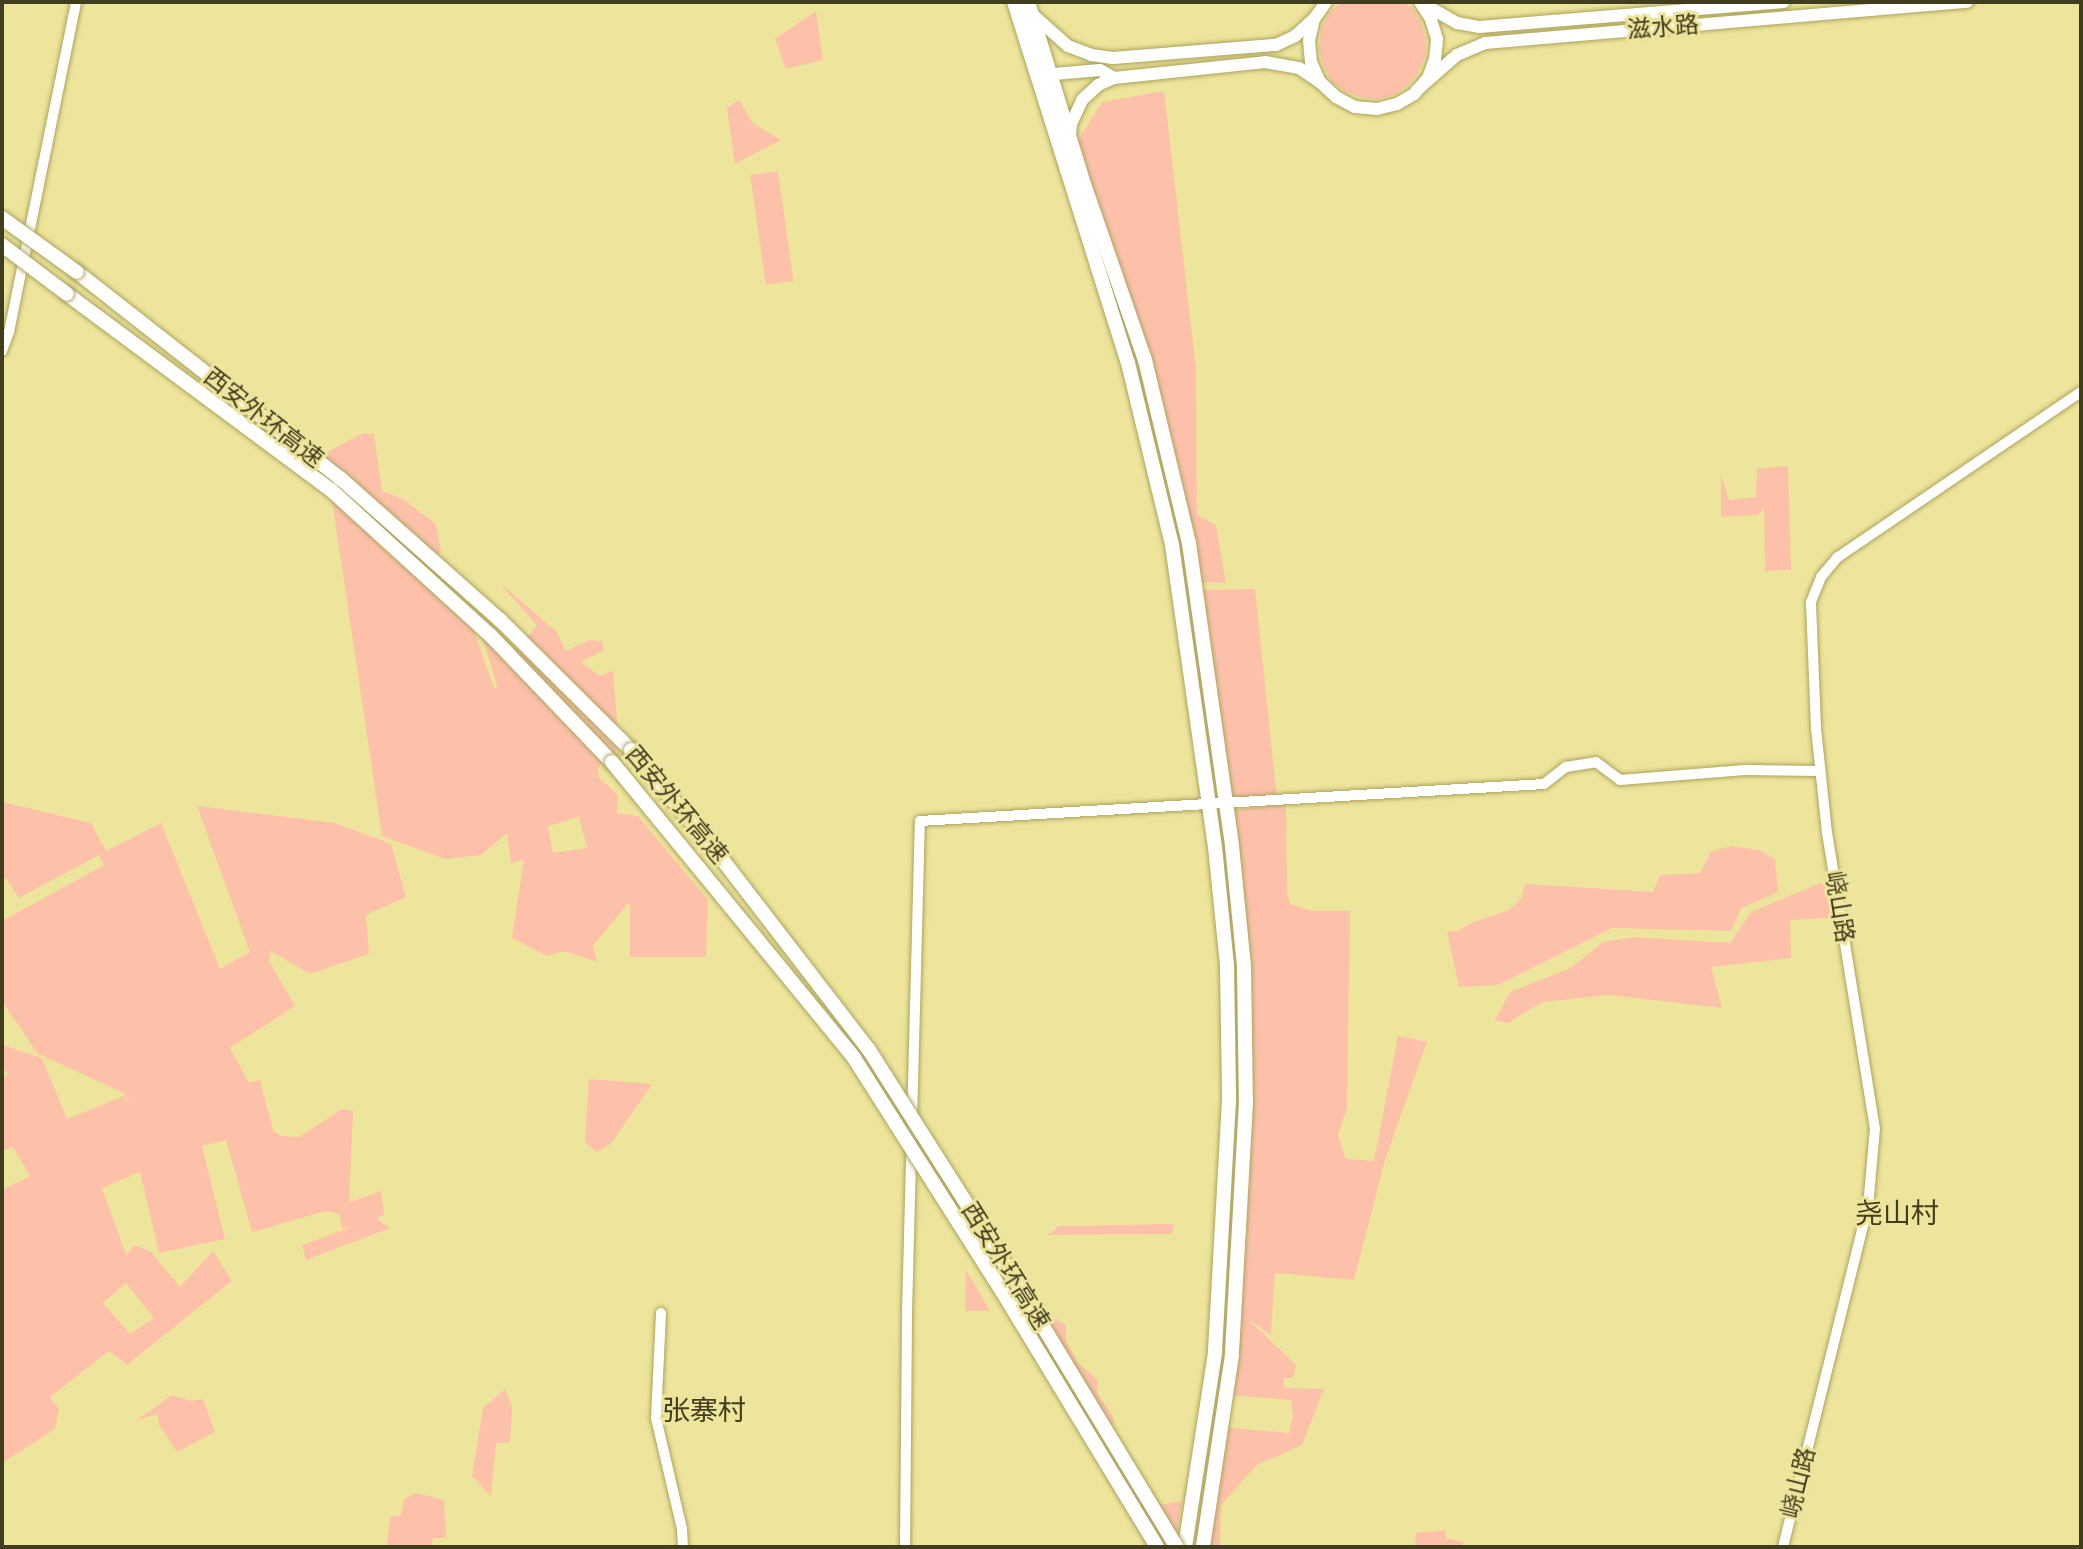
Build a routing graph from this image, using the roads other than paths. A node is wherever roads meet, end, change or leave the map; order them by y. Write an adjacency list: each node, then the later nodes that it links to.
1 (76, 2): 18 (street)
2 (1014, 2): 11 (highway)
3 (1326, 2): 8 (main road)
4 (1420, 2): 5 (main road, 滋水路); 14 (main road)
5 (1784, 2)
6 (1967, 2): 14 (main road, 滋水路)
7 (1031, 8): 9 (main road); 11 (highway)
8 (1314, 19): 9 (main road); 13 (main road)
9 (1113, 58): 10 (main road)
10 (1100, 70): 11 (main road); 12 (main road)
11 (1045, 75): 15 (highway); 22 (highway)
12 (1114, 78): 13 (main road); 15 (main road)
13 (1320, 82): 14 (main road, 滋水路)
14 (1418, 90)
15 (1070, 137): 21 (highway)
16 (2, 218): 27 (highway, 西安外环高速, bridge)
17 (2, 245): 26 (highway, 西安外环高速, bridge)
18 (2, 351)
19 (2081, 392): 20 (street, 峣山路)
20 (1820, 771): 21 (street); 30 (street, 峣山路)
21 (1226, 801): 22 (street); 29 (highway)
22 (1209, 805): 25 (street); 28 (highway)
23 (661, 1312): 24 (street)
24 (683, 1547)
25 (905, 1547)
26 (1157, 1547)
27 (1177, 1547)
28 (1185, 1547)
29 (1203, 1547)
30 (1783, 1547)

